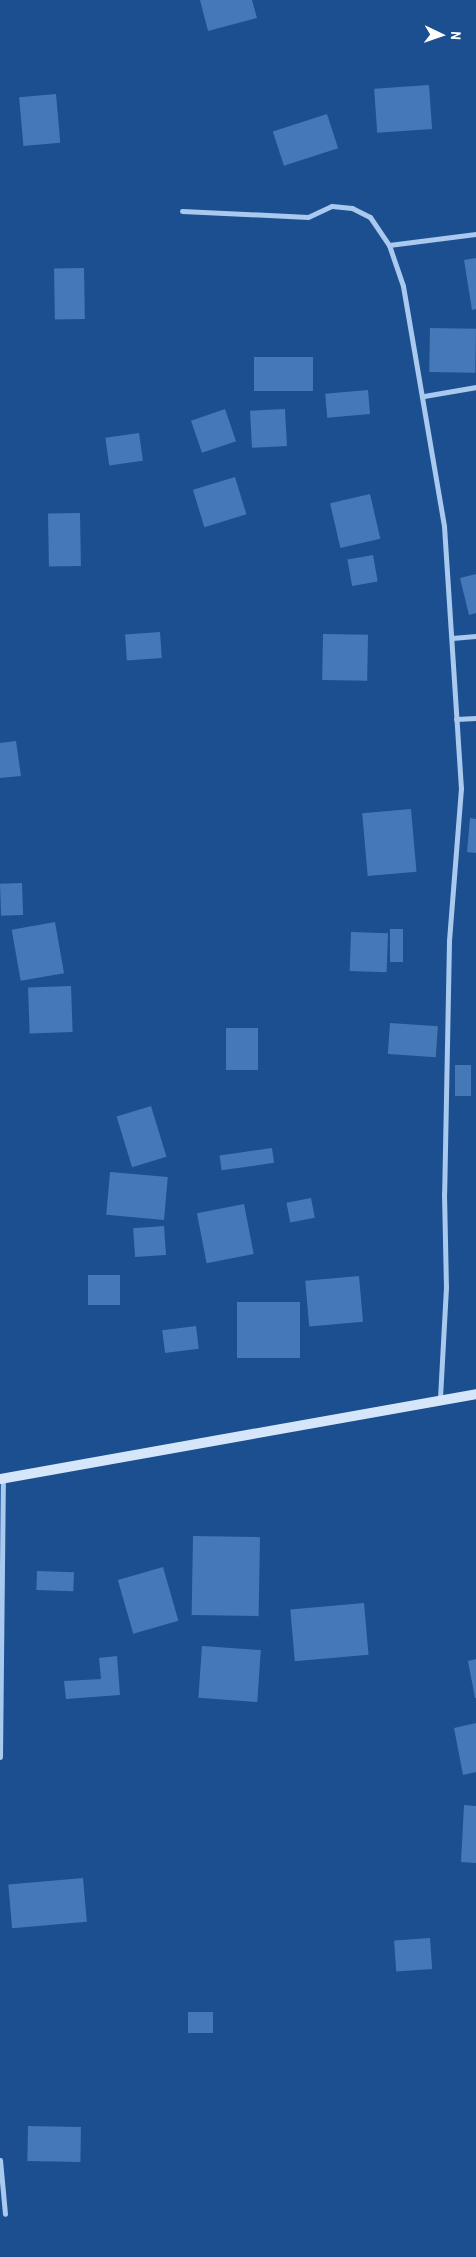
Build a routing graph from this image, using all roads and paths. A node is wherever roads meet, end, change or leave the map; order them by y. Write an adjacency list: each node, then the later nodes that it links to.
1 (182, 210): 3 (street)
2 (476, 234): 3 (street)
3 (389, 245): 5 (street)
4 (476, 387): 5 (street)
5 (424, 396): 7 (street)
6 (476, 636): 7 (street)
7 (452, 638): 9 (street)
8 (476, 718): 9 (street)
9 (456, 719): 11 (street)
10 (476, 1394): 11 (main road)
11 (440, 1398): 12 (main road)
12 (2, 1479): 13 (street)
13 (0, 1757)
14 (0, 2160): 15 (street)
15 (5, 2214)

